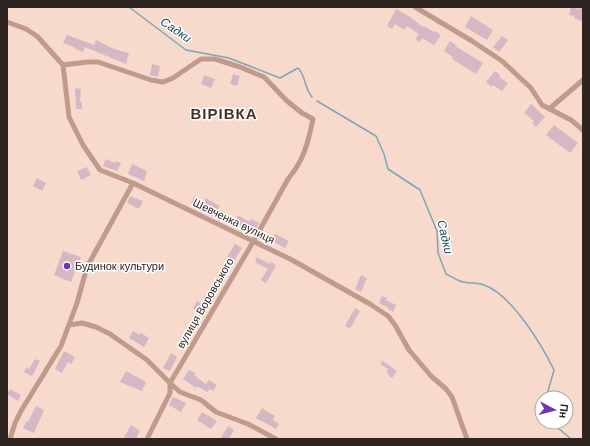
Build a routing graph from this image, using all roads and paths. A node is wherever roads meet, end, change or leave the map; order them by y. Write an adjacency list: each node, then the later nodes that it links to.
1 (415, 7): 5 (street)
2 (7, 22): 3 (street)
3 (63, 65): 7 (street, Шевченка вулиця); 8 (street, вулиця Воровського)
4 (583, 80): 5 (street)
5 (549, 108): 6 (street)
6 (583, 130)
7 (133, 182): 8 (street, Шевченка вулиця); 9 (street)
8 (253, 242): 10 (street, вулиця Воровського); 16 (street, Шевченка вулиця)
9 (69, 325): 10 (street); 13 (street)
10 (170, 383): 11 (street); 12 (street)
11 (180, 392): 12 (street); 15 (street)
12 (170, 393): 14 (street)
13 (10, 439)
14 (147, 439)
15 (276, 439)
16 (467, 439)

